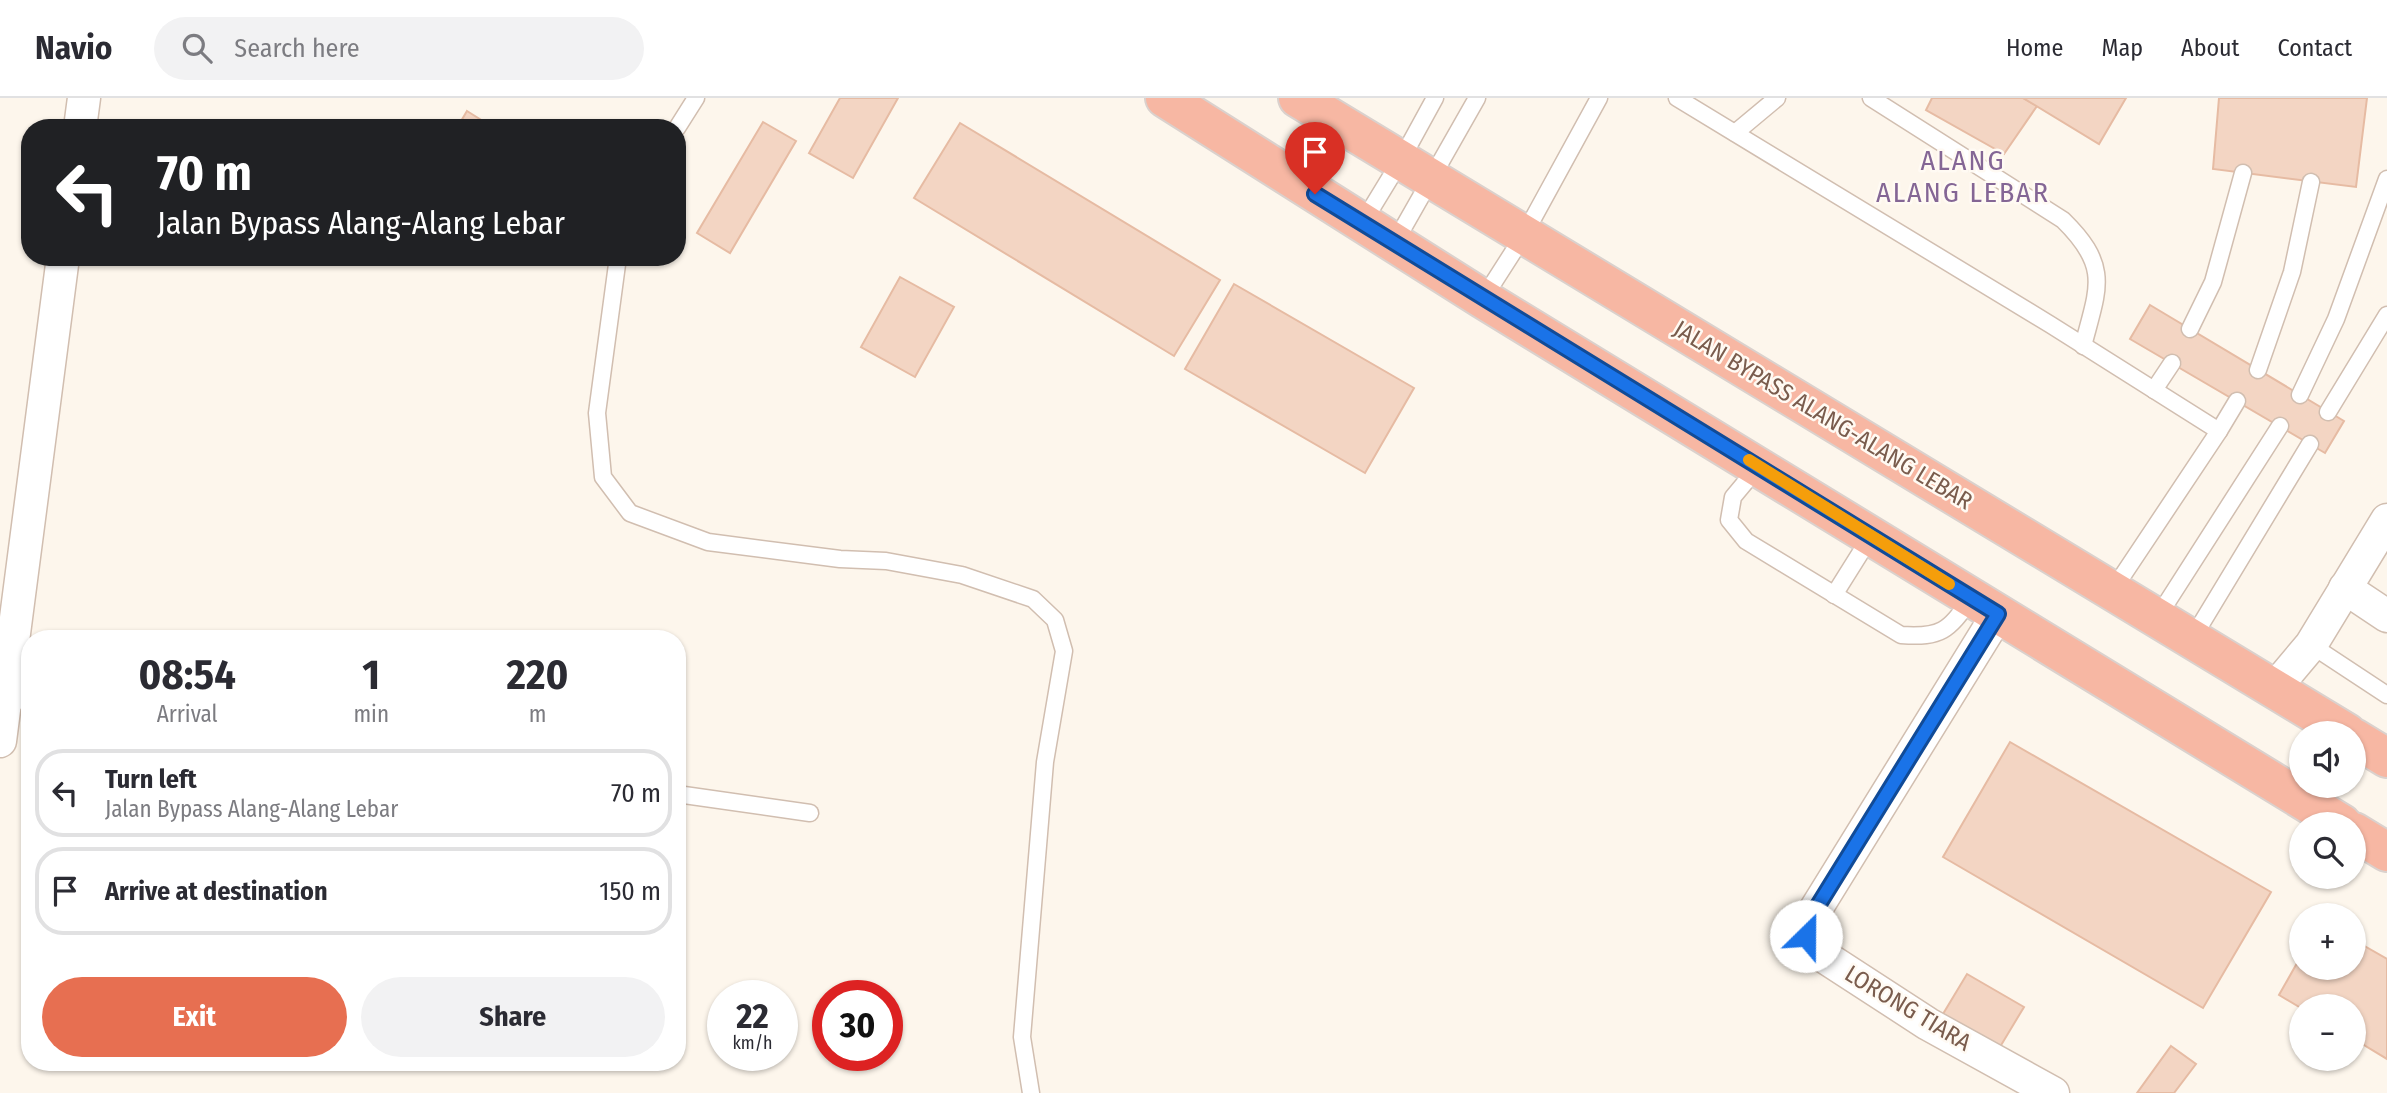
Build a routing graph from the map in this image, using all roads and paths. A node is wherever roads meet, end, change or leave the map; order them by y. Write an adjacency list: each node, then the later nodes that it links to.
1 (84, 98): 11 (street)
2 (696, 98): 12 (lane)
3 (1166, 98): 18 (highway)
4 (1435, 98): 14 (lane)
5 (1477, 98): 14 (lane)
6 (1599, 98): 19 (lane)
7 (1676, 98): 13 (lane)
8 (1777, 98): 13 (lane)
9 (1871, 98): 26 (lane)
10 (1301, 99): 14 (highway, JALAN BYPASS ALANG-ALANG LEBAR)
11 (81, 119)
12 (683, 119)
13 (1735, 133): 26 (lane)
14 (1416, 170): 18 (lane); 19 (highway, JALAN BYPASS ALANG-ALANG LEBAR); 20 (lane)
15 (2242, 173): 25 (lane)
16 (2387, 179): 30 (lane)
17 (2311, 181): 28 (lane)
18 (1362, 224): 20 (highway)
19 (1524, 235): 23 (lane); 40 (highway, JALAN BYPASS ALANG-ALANG LEBAR)
20 (1394, 243): 23 (highway)
21 (62, 266): 45 (street)
22 (617, 266): 61 (lane)
23 (1483, 299): 36 (highway)
24 (2387, 315): 32 (lane)
25 (2190, 329)
26 (2083, 346): 29 (lane)
27 (2172, 363): 29 (lane)
28 (2258, 370)
29 (2154, 390): 34 (lane)
30 (2300, 395)
31 (2237, 401): 34 (lane)
32 (2328, 412)
33 (2280, 426): 44 (lane)
34 (2219, 431): 40 (lane)
35 (2310, 444): 46 (lane)
36 (1759, 467): 38 (highway); 41 (lane)
37 (2387, 520): 39 (street)
38 (1871, 536): 41 (lane); 42 (highway)
39 (2344, 588): 43 (street); 47 (street)
40 (2113, 590): 44 (highway, JALAN BYPASS ALANG-ALANG LEBAR)
41 (1834, 595): 42 (lane)
42 (1985, 606): 57 (highway); 62 (street, LORONG TIARA)
43 (2387, 616)
44 (2157, 618): 46 (highway, JALAN BYPASS ALANG-ALANG LEBAR)
45 (25, 630)
46 (2192, 639): 49 (highway, JALAN BYPASS ALANG-ALANG LEBAR)
47 (2311, 645): 49 (street); 50 (lane)
48 (21, 670): 51 (street)
49 (2274, 689): 52 (highway, JALAN BYPASS ALANG-ALANG LEBAR)
50 (2387, 695)
51 (18, 700): 53 (street)
52 (2327, 721)
53 (0, 741)
54 (2366, 745): 55 (highway)
55 (2387, 758)
56 (686, 795): 58 (lane)
57 (2322, 812)
58 (810, 813)
59 (2366, 839): 60 (highway)
60 (2387, 852)
61 (1031, 1093)
62 (2053, 1093)

